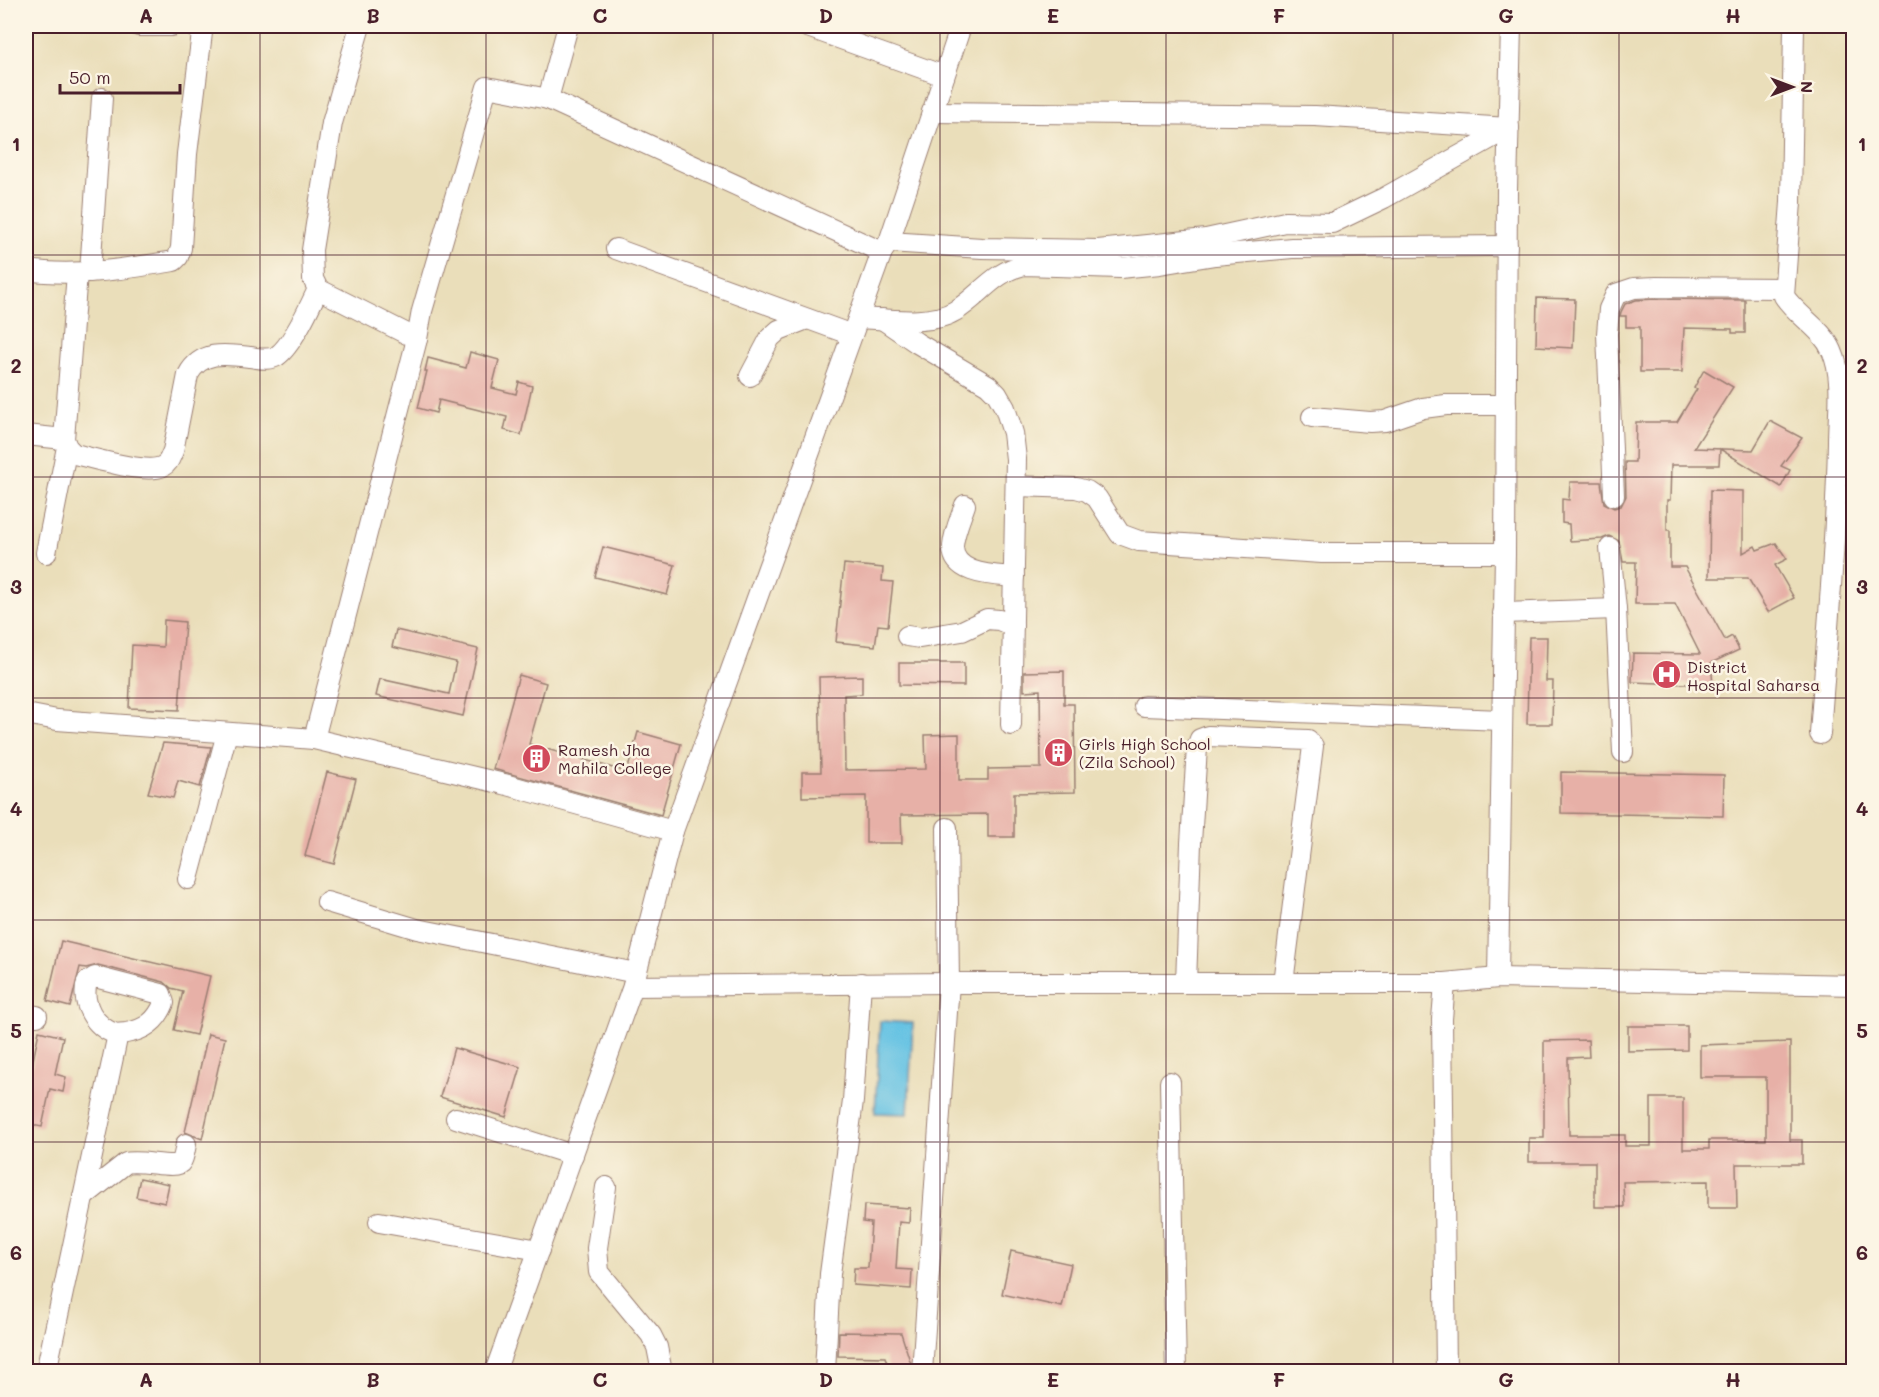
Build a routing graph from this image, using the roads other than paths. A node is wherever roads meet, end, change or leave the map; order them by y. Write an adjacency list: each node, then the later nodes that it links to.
1 (139, 26): 2 (street)
2 (171, 26)
3 (193, 26): 19 (street)
4 (360, 26): 21 (street)
5 (568, 26): 12 (street)
6 (806, 26): 10 (street)
7 (961, 26): 10 (street)
8 (1511, 26): 14 (street)
9 (1794, 26): 20 (street)
10 (944, 76): 13 (street)
11 (102, 98): 19 (street)
12 (548, 99): 16 (street); 25 (street)
13 (932, 111): 14 (street); 16 (street)
14 (1509, 128): 15 (street); 16 (street)
15 (1507, 246): 23 (street); 27 (street)
16 (885, 247): 24 (street)
17 (616, 249): 22 (street)
18 (26, 270): 19 (street)
19 (84, 273): 30 (street)
20 (1784, 288): 32 (street); 33 (street)
21 (318, 289): 25 (street); 30 (street)
22 (807, 319): 24 (street); 26 (street)
23 (882, 319): 24 (street); 31 (street)
24 (855, 327): 52 (street)
25 (417, 339): 49 (street)
26 (750, 376)
27 (1506, 405): 28 (street); 37 (street)
28 (1312, 417)
29 (26, 435): 30 (street)
30 (65, 443): 36 (street)
31 (1016, 486): 37 (street); 38 (street)
32 (1845, 495): 48 (street)
33 (1614, 496)
34 (965, 505): 38 (street)
35 (1610, 548): 39 (street)
36 (46, 553)
37 (1505, 553): 40 (street)
38 (1014, 577): 41 (street)
39 (1616, 609): 40 (street); 50 (street)
40 (1503, 613): 45 (street)
41 (1013, 626): 42 (street); 46 (street)
42 (907, 636)
43 (1144, 706): 45 (street)
44 (26, 714): 47 (street)
45 (1502, 720): 55 (street)
46 (1011, 725)
47 (227, 733): 49 (street); 53 (street)
48 (1820, 734)
49 (314, 739): 52 (street)
50 (1623, 752)
51 (947, 828): 57 (street)
52 (673, 831): 56 (street)
53 (189, 879)
54 (327, 902): 56 (street)
55 (1498, 978): 61 (street); 62 (street)
56 (635, 979): 60 (street); 67 (street)
57 (950, 982): 58 (street); 60 (street); 76 (street)
58 (1186, 982): 59 (street); 59 (street)
59 (1283, 982): 61 (street)
60 (861, 983): 75 (street)
61 (1445, 983): 78 (street)
62 (1854, 985)
63 (118, 1034): 69 (street)
64 (1170, 1082): 77 (street)
65 (456, 1118): 67 (street)
66 (186, 1144): 69 (street)
67 (573, 1155): 71 (street)
68 (606, 1187): 74 (street)
69 (83, 1197): 72 (street)
70 (380, 1222): 71 (street)
71 (538, 1250): 73 (street)
72 (46, 1371)
73 (495, 1371)
74 (662, 1371)
75 (825, 1371)
76 (922, 1371)
77 (1176, 1371)
78 (1446, 1371)

